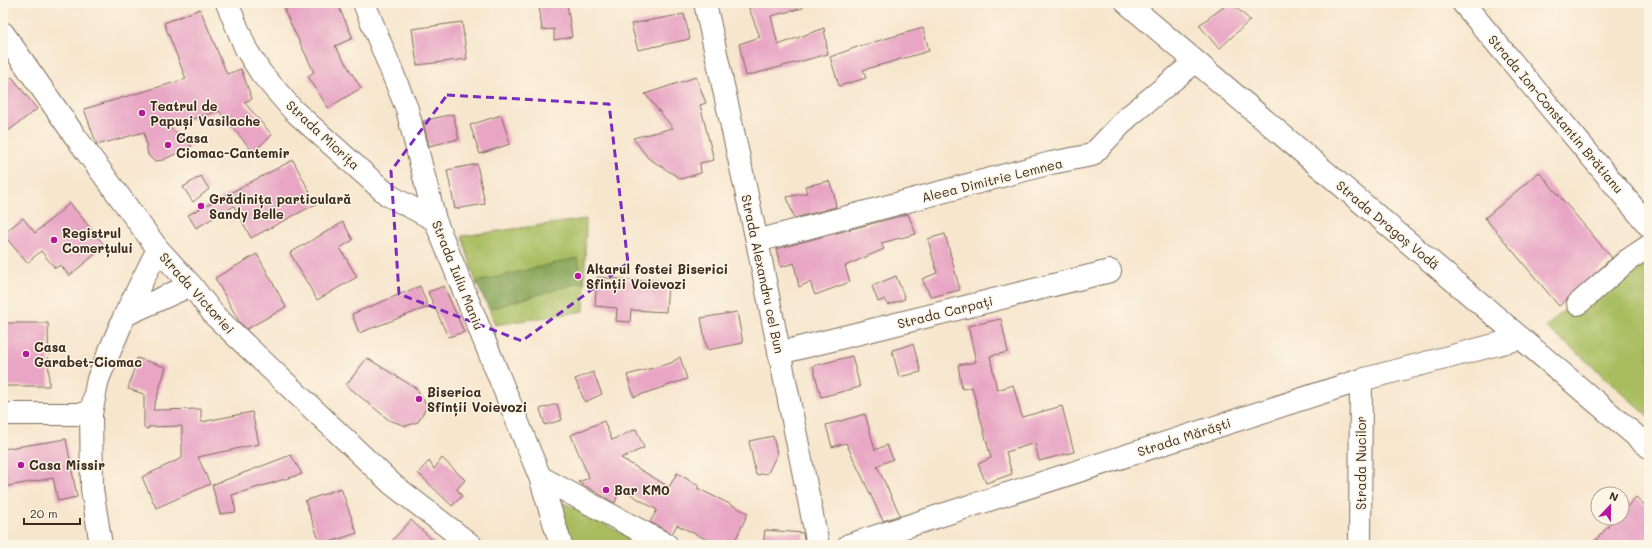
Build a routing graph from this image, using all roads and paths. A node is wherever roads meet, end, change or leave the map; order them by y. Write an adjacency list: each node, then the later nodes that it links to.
1 (227, 3): 8 (street, Strada Miorița)
2 (364, 3): 8 (street, Strada Iuliu Maniu)
3 (705, 3): 10 (street, Strada Alexandru cel Bun)
4 (1127, 3): 7 (street, Strada Dragoș Vodă)
5 (1462, 3): 9 (street, Strada Ion-Constantin Brătianu)
6 (3, 33): 12 (street, Strada Victoriei)
7 (1195, 62): 10 (street, Aleea Dimitrie Lemnea); 17 (street, Strada Dragoș Vodă)
8 (435, 220): 23 (street, Strada Iuliu Maniu)
9 (1649, 226)
10 (757, 241): 18 (street, Strada Alexandru cel Bun)
11 (1649, 246): 15 (street)
12 (158, 249): 14 (street, Strada Victoriei); 16 (street)
13 (1110, 272): 18 (street, Strada Carpați)
14 (191, 284): 16 (street); 25 (street, Strada Victoriei)
15 (1578, 304)
16 (125, 315): 21 (street)
17 (1521, 338): 19 (street, Strada Mărăști); 22 (street, Strada Dragoș Vodă)
18 (779, 353): 28 (street, Strada Alexandru cel Bun)
19 (1361, 380): 29 (street, Strada Mărăști); 30 (street, Strada Nucilor)
20 (3, 414): 21 (street)
21 (91, 414): 24 (street)
22 (1649, 447)
23 (540, 477): 26 (street, Strada Iuliu Maniu); 27 (street)
24 (101, 545)
25 (471, 545)
26 (560, 545)
27 (667, 545)
28 (818, 545)
29 (849, 545)
30 (1360, 545)

